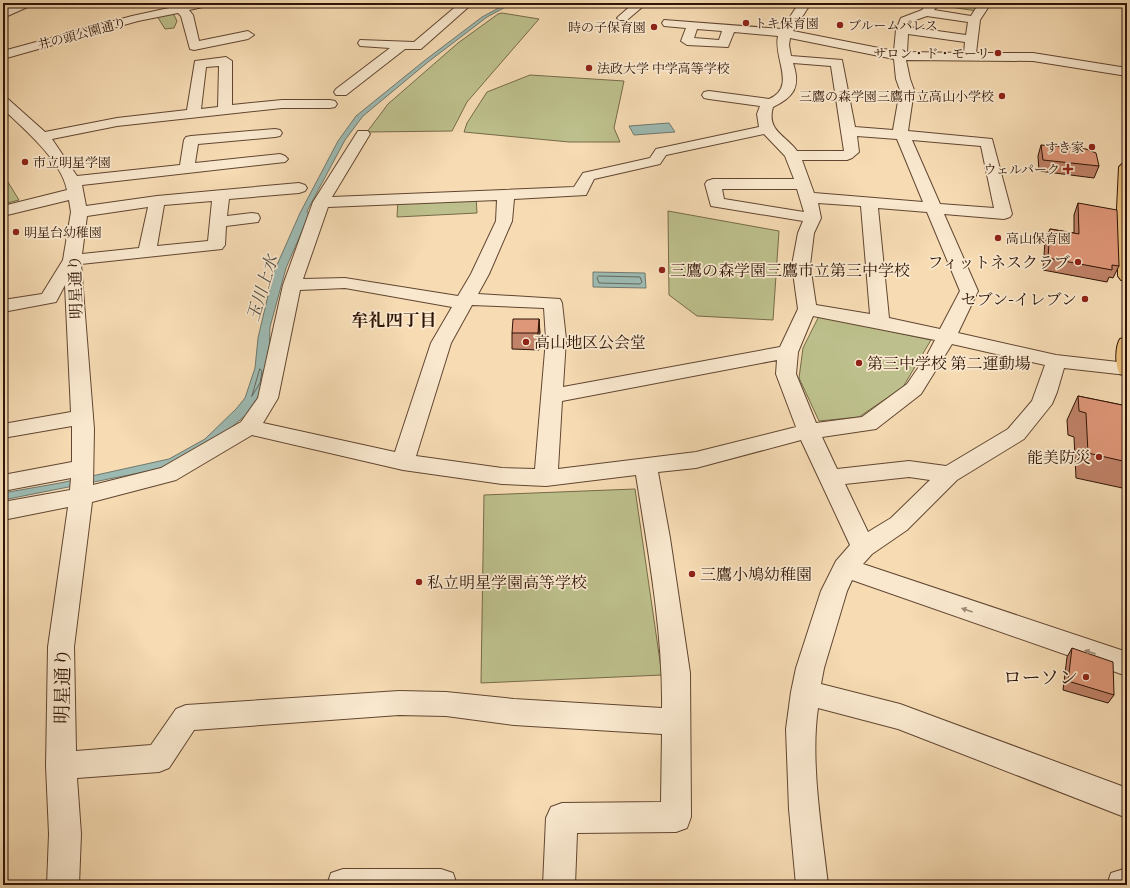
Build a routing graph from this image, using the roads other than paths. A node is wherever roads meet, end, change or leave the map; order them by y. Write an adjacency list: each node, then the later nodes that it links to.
1 (28, 3): 9 (street)
2 (208, 3): 8 (street, 井の頭公園通り)
3 (467, 3): 18 (street)
4 (641, 3): 10 (street)
5 (805, 3): 14 (street)
6 (985, 3): 11 (street)
7 (930, 7): 11 (street); 13 (street)
8 (181, 9): 15 (street); 19 (street, 井の頭公園通り)
9 (3, 16)
10 (624, 18)
11 (974, 20): 16 (street)
12 (668, 23): 14 (street)
13 (902, 30): 16 (street); 20 (street)
14 (785, 33): 20 (street); 22 (street)
15 (248, 35)
16 (972, 39): 21 (street)
17 (364, 43): 18 (street)
18 (402, 45): 24 (street)
19 (6, 51)
20 (900, 56): 21 (street); 36 (street)
21 (969, 58): 23 (street)
22 (786, 59): 28 (street); 34 (street)
23 (1127, 72)
24 (341, 92)
25 (709, 95): 28 (street)
26 (3, 102): 37 (street, 明星通り)
27 (297, 103): 29 (street); 30 (street); 32 (street)
28 (770, 103): 33 (street)
29 (330, 104)
30 (225, 110): 31 (street); 31 (street)
31 (193, 114): 37 (street)
32 (280, 125): 40 (street); 40 (street)
33 (767, 128): 38 (street); 44 (street)
34 (849, 131): 36 (street); 38 (street)
35 (363, 134): 47 (street)
36 (903, 135): 49 (street); 49 (street)
37 (42, 137): 41 (street, 明星通り)
38 (793, 156): 43 (street)
39 (1127, 167): 57 (main road)
40 (186, 169): 41 (street)
41 (75, 187): 50 (street); 51 (street, 明星通り)
42 (299, 188): 45 (street)
43 (806, 190): 48 (street); 53 (street); 53 (street)
44 (506, 194): 47 (street); 59 (street)
45 (222, 195): 46 (street); 54 (street)
46 (157, 201): 51 (street); 55 (street)
47 (321, 202): 58 (street)
48 (870, 202): 49 (street); 62 (street)
49 (932, 207): 63 (street)
50 (3, 211)
51 (79, 212): 56 (street, 明星通り)
52 (252, 218): 54 (street)
53 (813, 218): 61 (street)
54 (219, 222): 55 (street)
55 (147, 252): 56 (street)
56 (72, 260): 60 (street); 69 (street, 明星通り)
57 (1127, 276)
58 (292, 285): 59 (street); 70 (street)
59 (465, 301): 68 (street); 73 (street)
60 (3, 306)
61 (807, 309): 62 (street); 65 (street)
62 (880, 322): 63 (street)
63 (946, 336): 66 (street); 72 (street)
64 (1127, 342): 67 (main road)
65 (788, 352): 68 (street); 72 (street)
66 (1056, 360): 67 (street); 75 (street)
67 (1127, 369)
68 (553, 396): 76 (street)
69 (81, 417): 71 (street); 78 (street, 明星通り)
70 (249, 426): 73 (street); 78 (street)
71 (3, 431)
72 (808, 431): 74 (street); 77 (street)
73 (403, 462): 76 (street)
74 (646, 468): 76 (street); 85 (street)
75 (949, 474): 77 (street); 81 (street)
76 (546, 478)
77 (831, 478): 81 (street)
78 (82, 481): 79 (street); 80 (street); 86 (street, 明星通り)
79 (3, 483)
80 (3, 511)
81 (863, 547): 82 (street)
82 (845, 568): 83 (street, one-way to 82); 84 (street)
83 (1127, 664)
84 (805, 692): 87 (street); 93 (street)
85 (676, 722): 86 (street); 92 (street)
86 (61, 766): 89 (street, 明星通り)
87 (1127, 803)
88 (1127, 884): 94 (street)
89 (63, 885)
90 (343, 885): 91 (street)
91 (441, 885)
92 (559, 885)
93 (812, 885)
94 (1123, 885)

